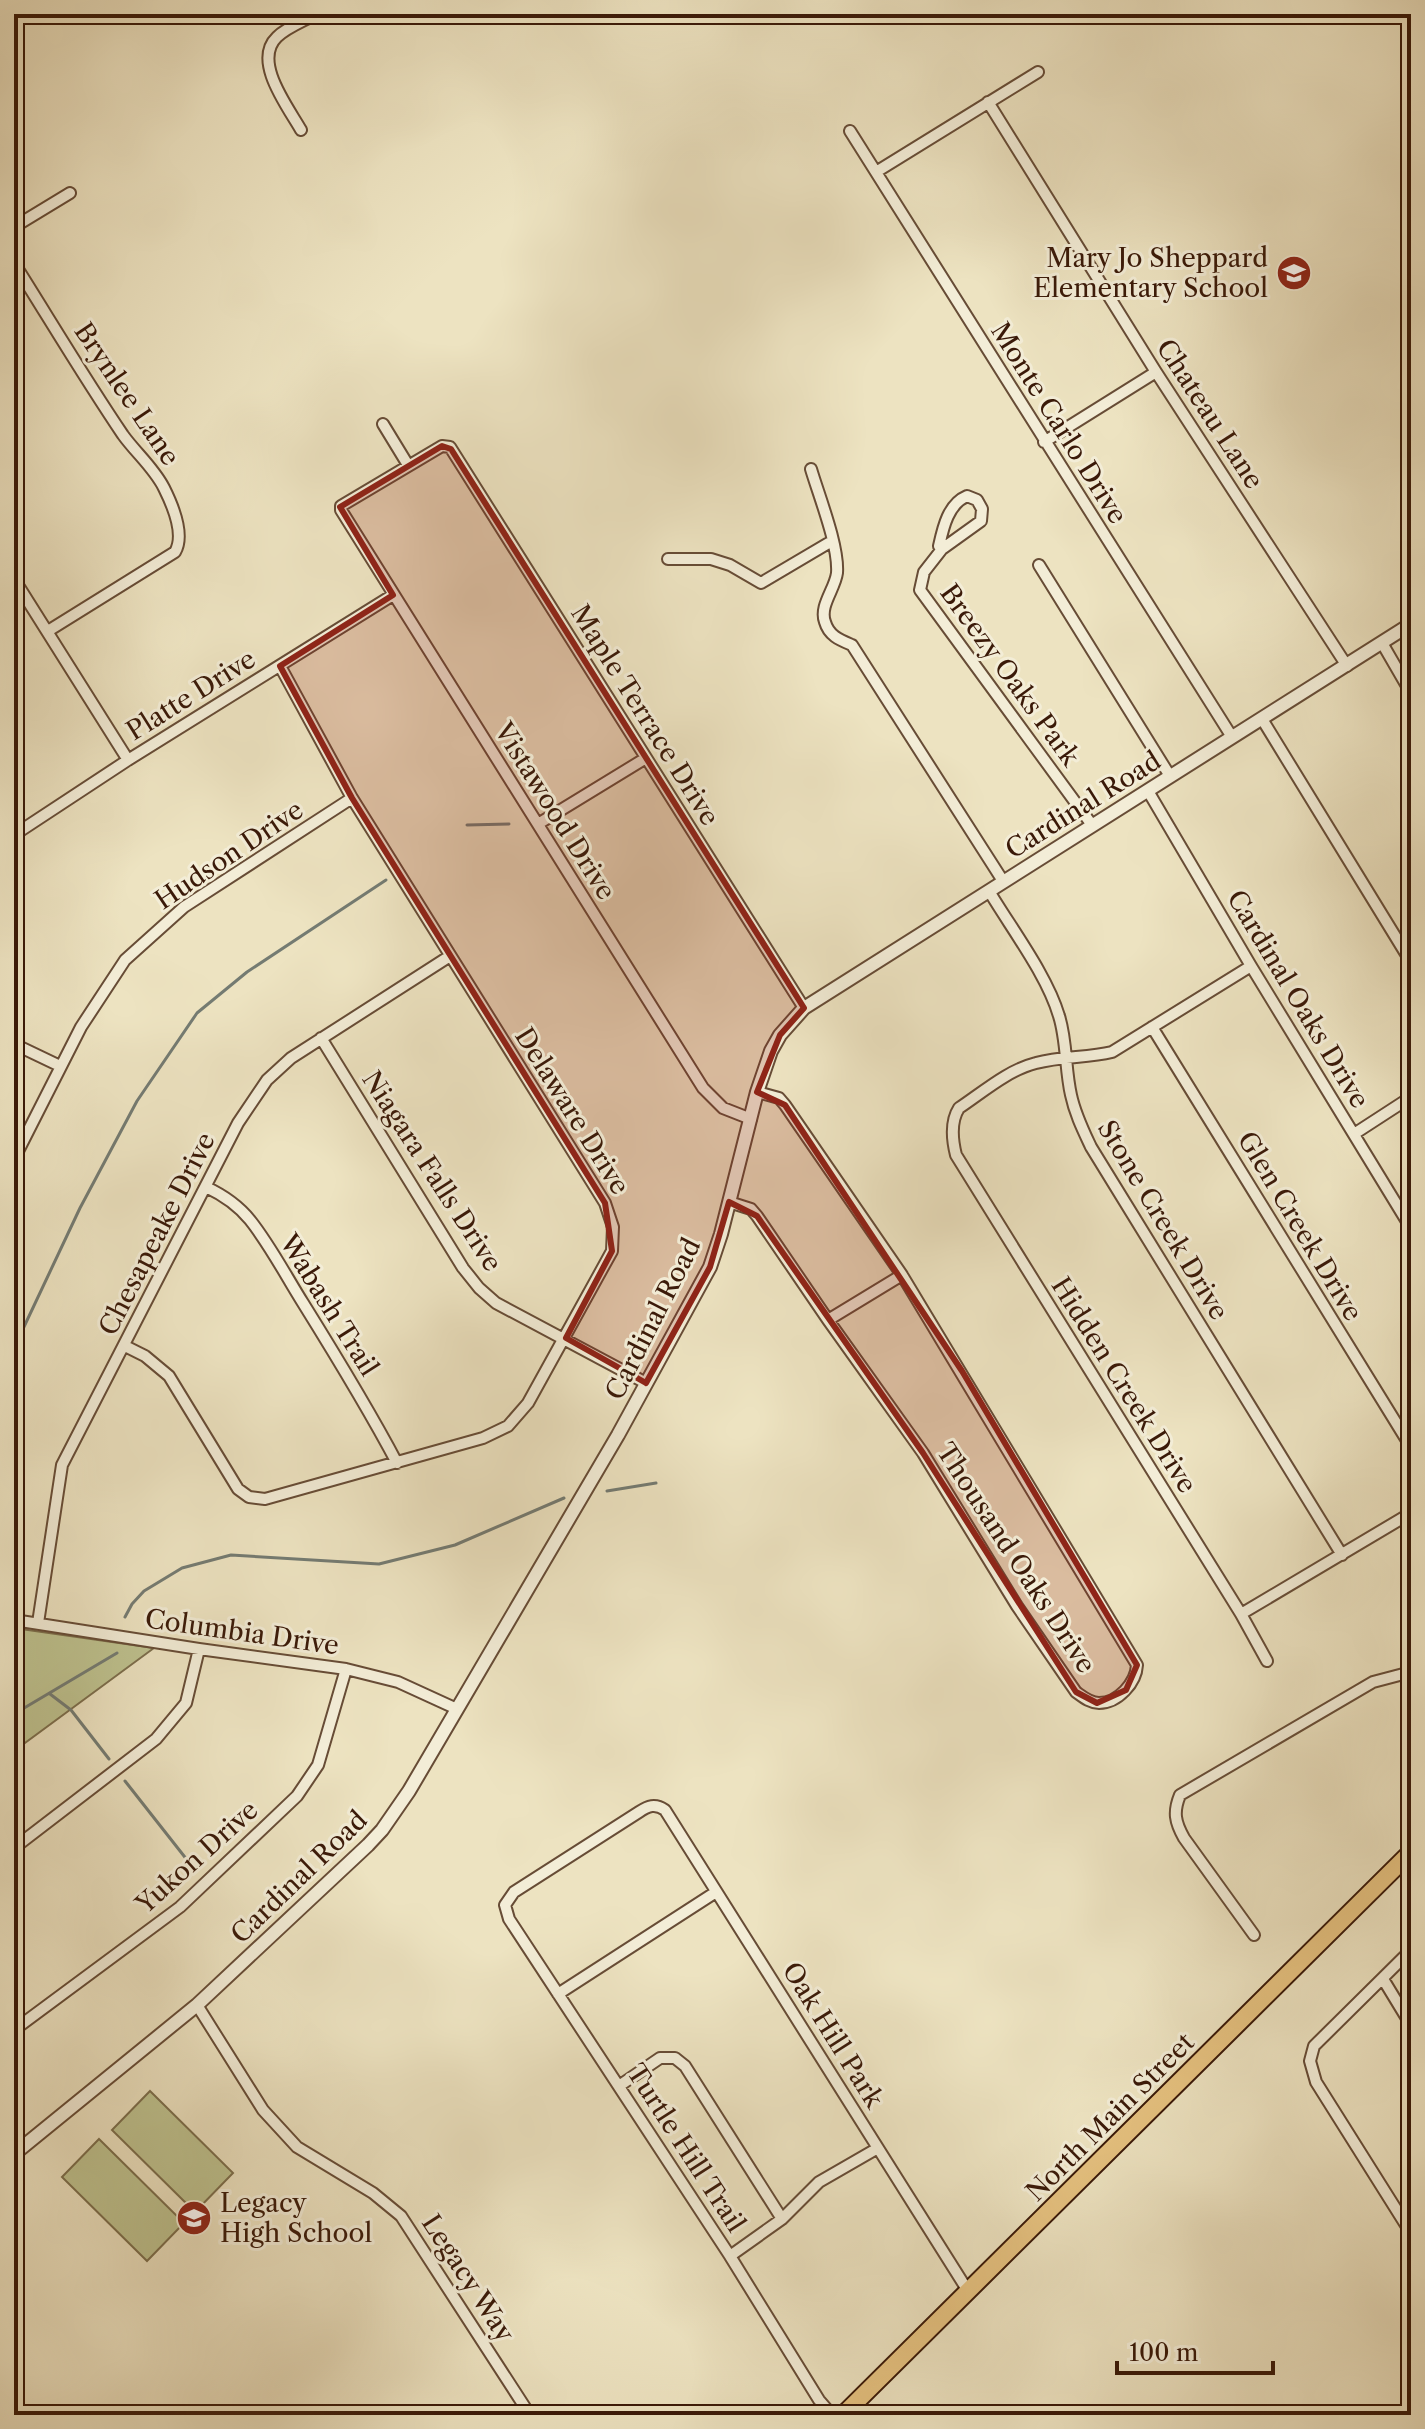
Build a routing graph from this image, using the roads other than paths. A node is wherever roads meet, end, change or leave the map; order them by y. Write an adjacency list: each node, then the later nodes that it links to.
1 (316, 14): 4 (street)
2 (1038, 72): 3 (street)
3 (988, 102): 6 (street); 10 (street, Chateau Lane)
4 (301, 130)
5 (850, 131): 6 (street, Monte Carlo Drive)
6 (876, 172): 12 (street, Monte Carlo Drive)
7 (70, 193): 8 (street)
8 (14, 227)
9 (14, 263): 22 (street, Brynlee Lane)
10 (1156, 372): 12 (street); 25 (street, Chateau Lane)
11 (383, 424): 13 (street)
12 (1044, 442): 28 (street, Monte Carlo Drive)
13 (408, 465): 20 (street, Vistawood Drive); 29 (street, Maple Terrace Drive)
14 (811, 469): 15 (street)
15 (832, 541): 17 (street); 37 (street)
16 (942, 549): 16 (street, Breezy Oaks Park); 35 (street, Breezy Oaks Park)
17 (668, 559)
18 (1039, 565): 31 (street)
19 (14, 579): 22 (street)
20 (393, 595): 24 (street, Platte Drive); 34 (street, Vistawood Drive)
21 (1411, 624): 23 (street, Cardinal Road)
22 (48, 631): 30 (street)
23 (1382, 643): 25 (street, Cardinal Road); 26 (street)
24 (280, 666): 30 (street, Platte Drive); 33 (street, Delaware Drive)
25 (1347, 666): 27 (street, Cardinal Road)
26 (1411, 693)
27 (1262, 719): 28 (street, Cardinal Road); 39 (street)
28 (1232, 737): 31 (street, Cardinal Road)
29 (646, 758): 34 (street); 43 (street, Maple Terrace Drive)
30 (128, 760): 36 (street, Platte Drive)
31 (1170, 776): 32 (street, Cardinal Road)
32 (1148, 791): 35 (street, Cardinal Road); 42 (street, Cardinal Oaks Drive)
33 (352, 798): 40 (street, Delaware Drive); 48 (street, Hudson Drive)
34 (538, 824): 51 (street, Vistawood Drive)
35 (1092, 825): 37 (street, Cardinal Road)
36 (14, 835)
37 (1003, 881): 38 (street, Cardinal Road)
38 (989, 891): 43 (street, Cardinal Road); 47 (street, Stone Creek Drive)
39 (1406, 942): 41 (street)
40 (450, 956): 45 (street, Chesapeake Drive); 59 (street, Delaware Drive)
41 (1411, 962)
42 (1251, 966): 44 (street); 52 (street, Cardinal Oaks Drive)
43 (804, 1008): 49 (street, Cardinal Road)
44 (1152, 1027): 47 (street); 62 (street, Glen Creek Drive)
45 (321, 1038): 54 (street, Chesapeake Drive); 59 (street, Niagara Falls Drive)
46 (14, 1044): 48 (street)
47 (1066, 1059): 65 (street, Stone Creek Drive); 66 (street, Hidden Creek Drive)
48 (60, 1066): 53 (street, Hudson Drive)
49 (757, 1092): 51 (street, Cardinal Road); 57 (street, Thousand Oaks Drive)
50 (1411, 1097): 52 (street)
51 (751, 1119): 55 (street, Cardinal Road)
52 (1354, 1134): 56 (street, Cardinal Oaks Drive)
53 (14, 1159)
54 (206, 1187): 60 (street, Chesapeake Drive); 63 (street, Wabash Trail)
55 (729, 1202): 58 (street, Thousand Oaks Drive); 61 (street, Cardinal Road)
56 (1411, 1228)
57 (902, 1275): 58 (street); 58 (street, Thousand Oaks Drive)
58 (828, 1320)
59 (566, 1338): 61 (street, Niagara Falls Drive); 63 (street, Delaware Drive)
60 (125, 1346): 63 (street, Delaware Drive); 68 (street, Chesapeake Drive)
61 (646, 1383): 73 (street, Cardinal Road)
62 (1411, 1447)
63 (397, 1463)
64 (1411, 1513): 65 (street)
65 (1342, 1555): 66 (street)
66 (1241, 1614): 70 (street, Hidden Creek Drive)
67 (14, 1620): 68 (street, Columbia Drive)
68 (38, 1623): 69 (street, Columbia Drive)
69 (199, 1649): 71 (street, Columbia Drive); 74 (street)
70 (1267, 1661)
71 (346, 1669): 73 (street, Columbia Drive); 84 (street, Yukon Drive)
72 (1411, 1672): 78 (street)
73 (457, 1709): 82 (street, Cardinal Road)
74 (14, 1848)
75 (1411, 1852): 91 (main road, North Main Street)
76 (716, 1892): 77 (street, Oak Hill Park); 81 (street); 86 (street, Oak Hill Park)
77 (505, 1905): 81 (street, Turtle Hill Trail)
78 (1254, 1935)
79 (1411, 1950): 80 (street)
80 (1383, 1979): 83 (street); 89 (street)
81 (558, 1994): 85 (street, Turtle Hill Trail)
82 (197, 2005): 87 (street, Cardinal Road); 92 (street, Legacy Way)
83 (1411, 2025)
84 (14, 2030)
85 (619, 2086): 88 (street); 90 (street, Turtle Hill Trail)
86 (878, 2148): 88 (street); 91 (street, Oak Hill Park)
87 (14, 2154)
88 (782, 2219): 90 (street)
89 (1411, 2233)
90 (730, 2256): 93 (street, Turtle Hill Trail)
91 (968, 2291): 94 (main road, North Main Street)
92 (530, 2415)
93 (832, 2415)
94 (843, 2415)

